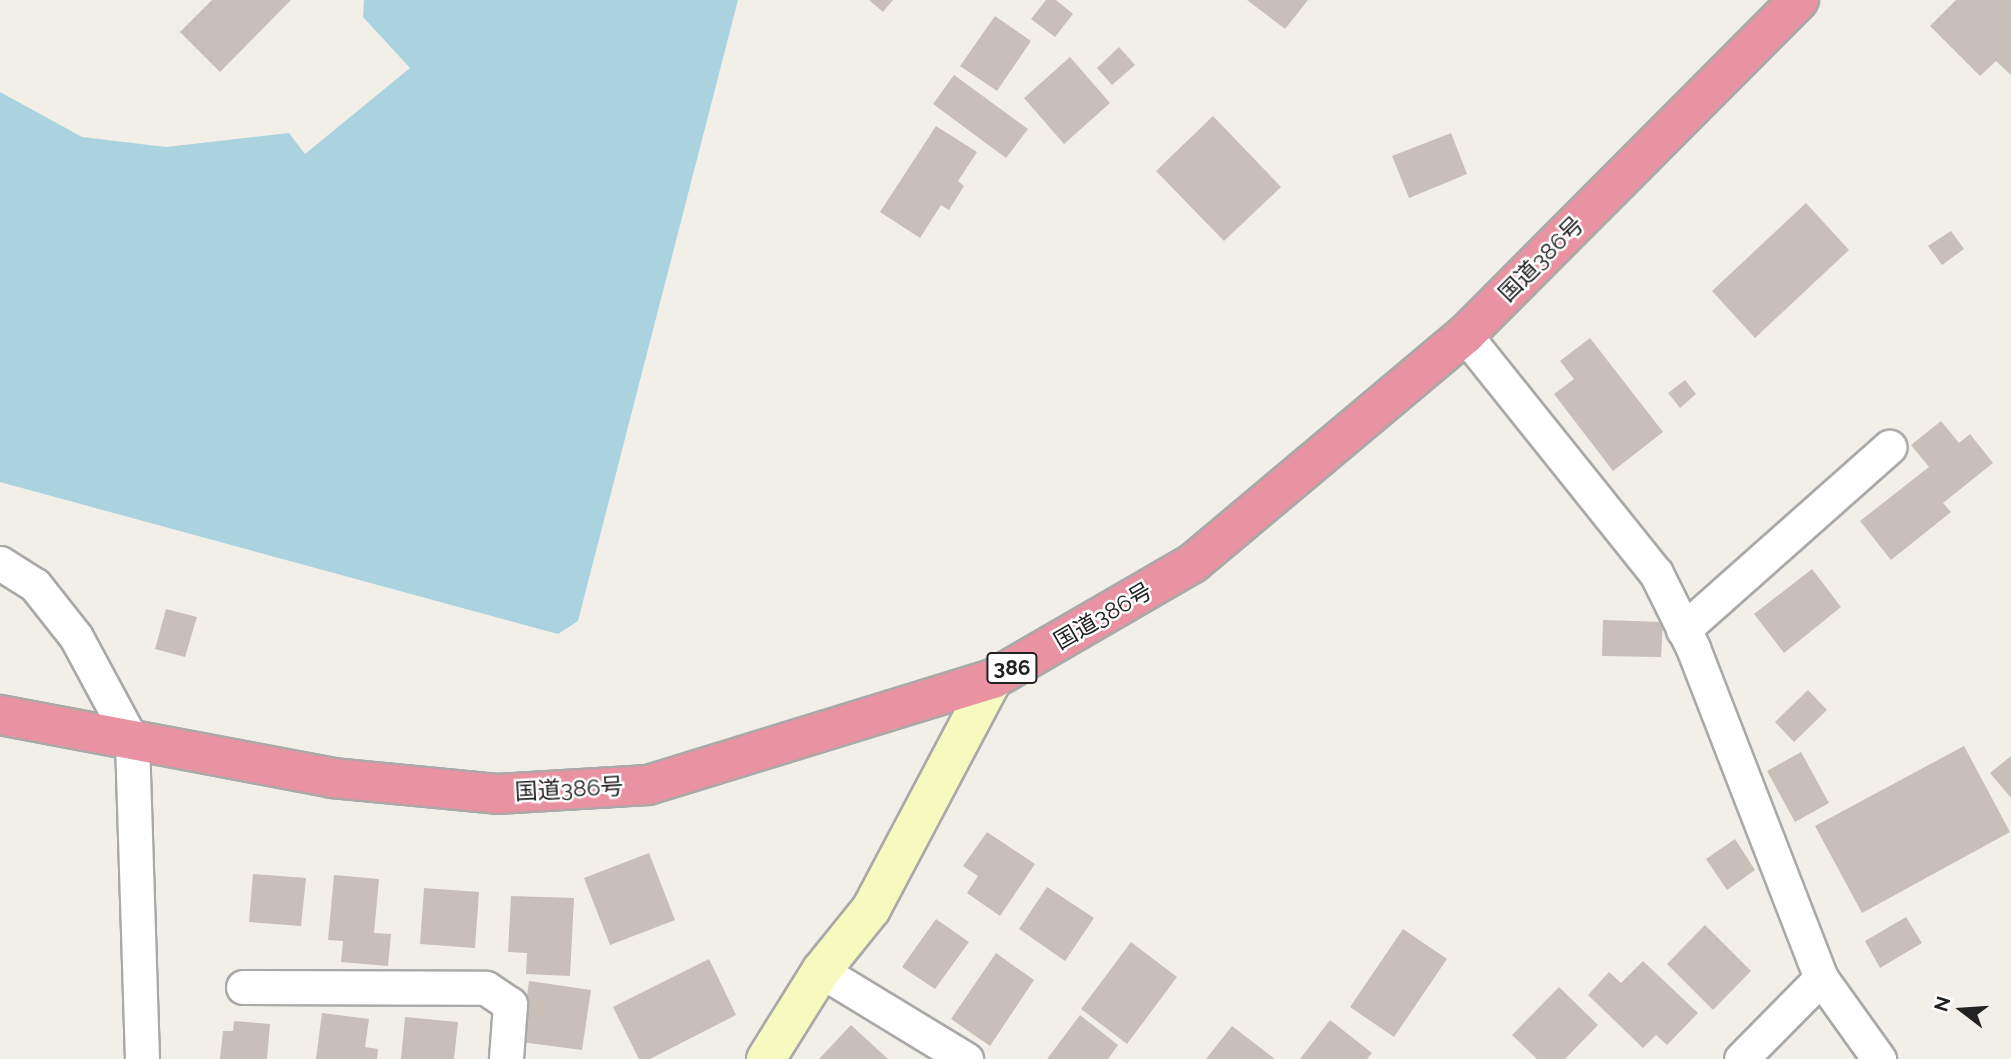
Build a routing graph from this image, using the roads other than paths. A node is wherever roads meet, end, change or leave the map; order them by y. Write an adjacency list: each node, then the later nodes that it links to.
1 (1799, 0): 2 (highway, 国道386号 / 386)
2 (1465, 335): 5 (street); 6 (highway, 国道386号 / 386)
3 (1889, 447): 5 (street)
4 (0, 564): 8 (street)
5 (1684, 630): 10 (street)
6 (993, 679): 8 (highway, 国道386号 / 386); 9 (street)
7 (0, 715): 8 (highway, 国道386号 / 386)
8 (132, 741): 12 (street)
9 (821, 971): 14 (street); 15 (street)
10 (1821, 978): 16 (street); 17 (street)
11 (243, 987): 13 (street)
12 (142, 1059)
13 (506, 1059)
14 (766, 1059)
15 (966, 1059)
16 (1741, 1059)
17 (1879, 1059)

